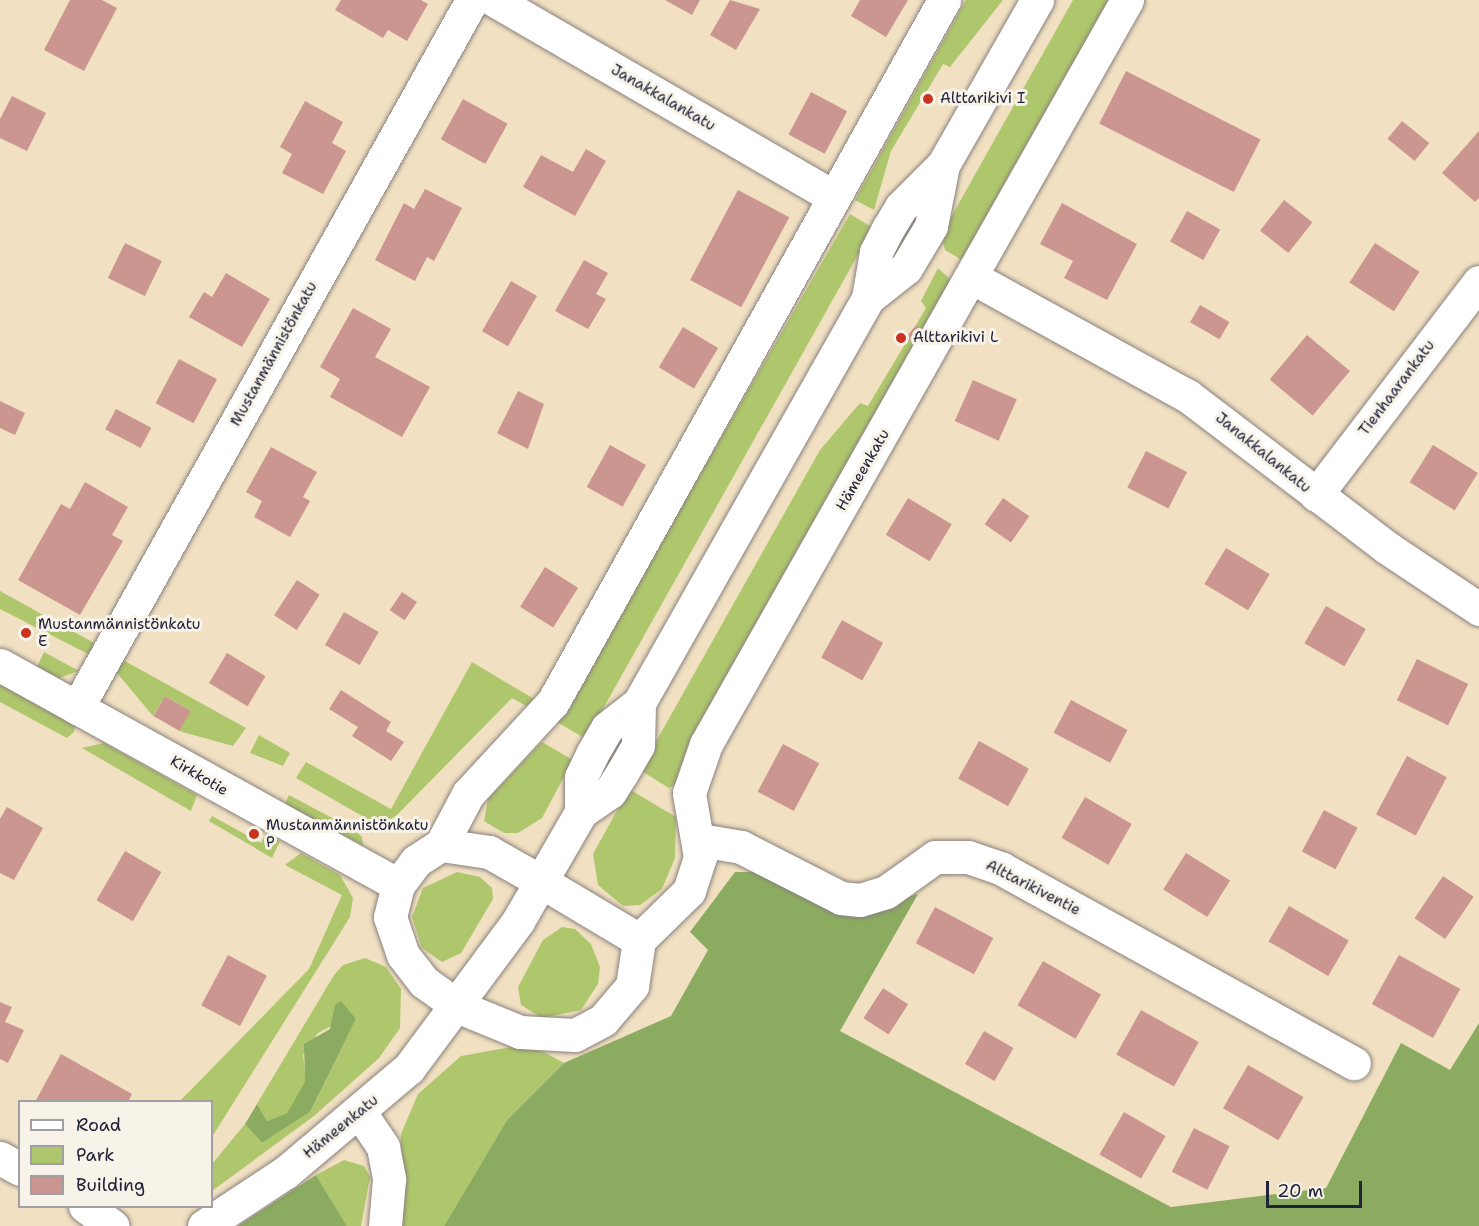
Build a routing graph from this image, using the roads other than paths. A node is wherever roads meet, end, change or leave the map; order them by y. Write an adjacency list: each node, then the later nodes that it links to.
1 (472, 0): 12 (street, Mustanmännistönkatu)
2 (494, 0): 6 (street, Janakkalankatu)
3 (944, 0): 6 (street)
4 (1037, 0): 15 (street, Hämeenkatu)
5 (1127, 0): 7 (street, Hämeenkatu)
6 (832, 195): 14 (street)
7 (973, 278): 9 (street, Janakkalankatu); 13 (street, Hämeenkatu)
8 (1479, 282): 9 (street, Tienhaarankatu)
9 (1316, 495): 10 (street, Janakkalankatu)
10 (1479, 609)
11 (0, 665): 12 (street, Kirkkotie)
12 (77, 708): 16 (street, Kirkkotie)
13 (700, 840): 17 (street, Hämeenkatu); 19 (street, Alttarikiventie)
14 (441, 845): 15 (street); 16 (street)
15 (542, 882): 17 (street); 18 (street, Hämeenkatu)
16 (398, 885): 18 (street)
17 (639, 940): 18 (street)
18 (459, 1007): 20 (street, Hämeenkatu)
19 (1354, 1063)
20 (361, 1114): 25 (street, Hämeenkatu); 26 (street)
21 (0, 1158): 22 (street)
22 (18, 1169)
23 (87, 1208): 24 (street)
24 (114, 1226)
25 (204, 1226)
26 (385, 1226)

